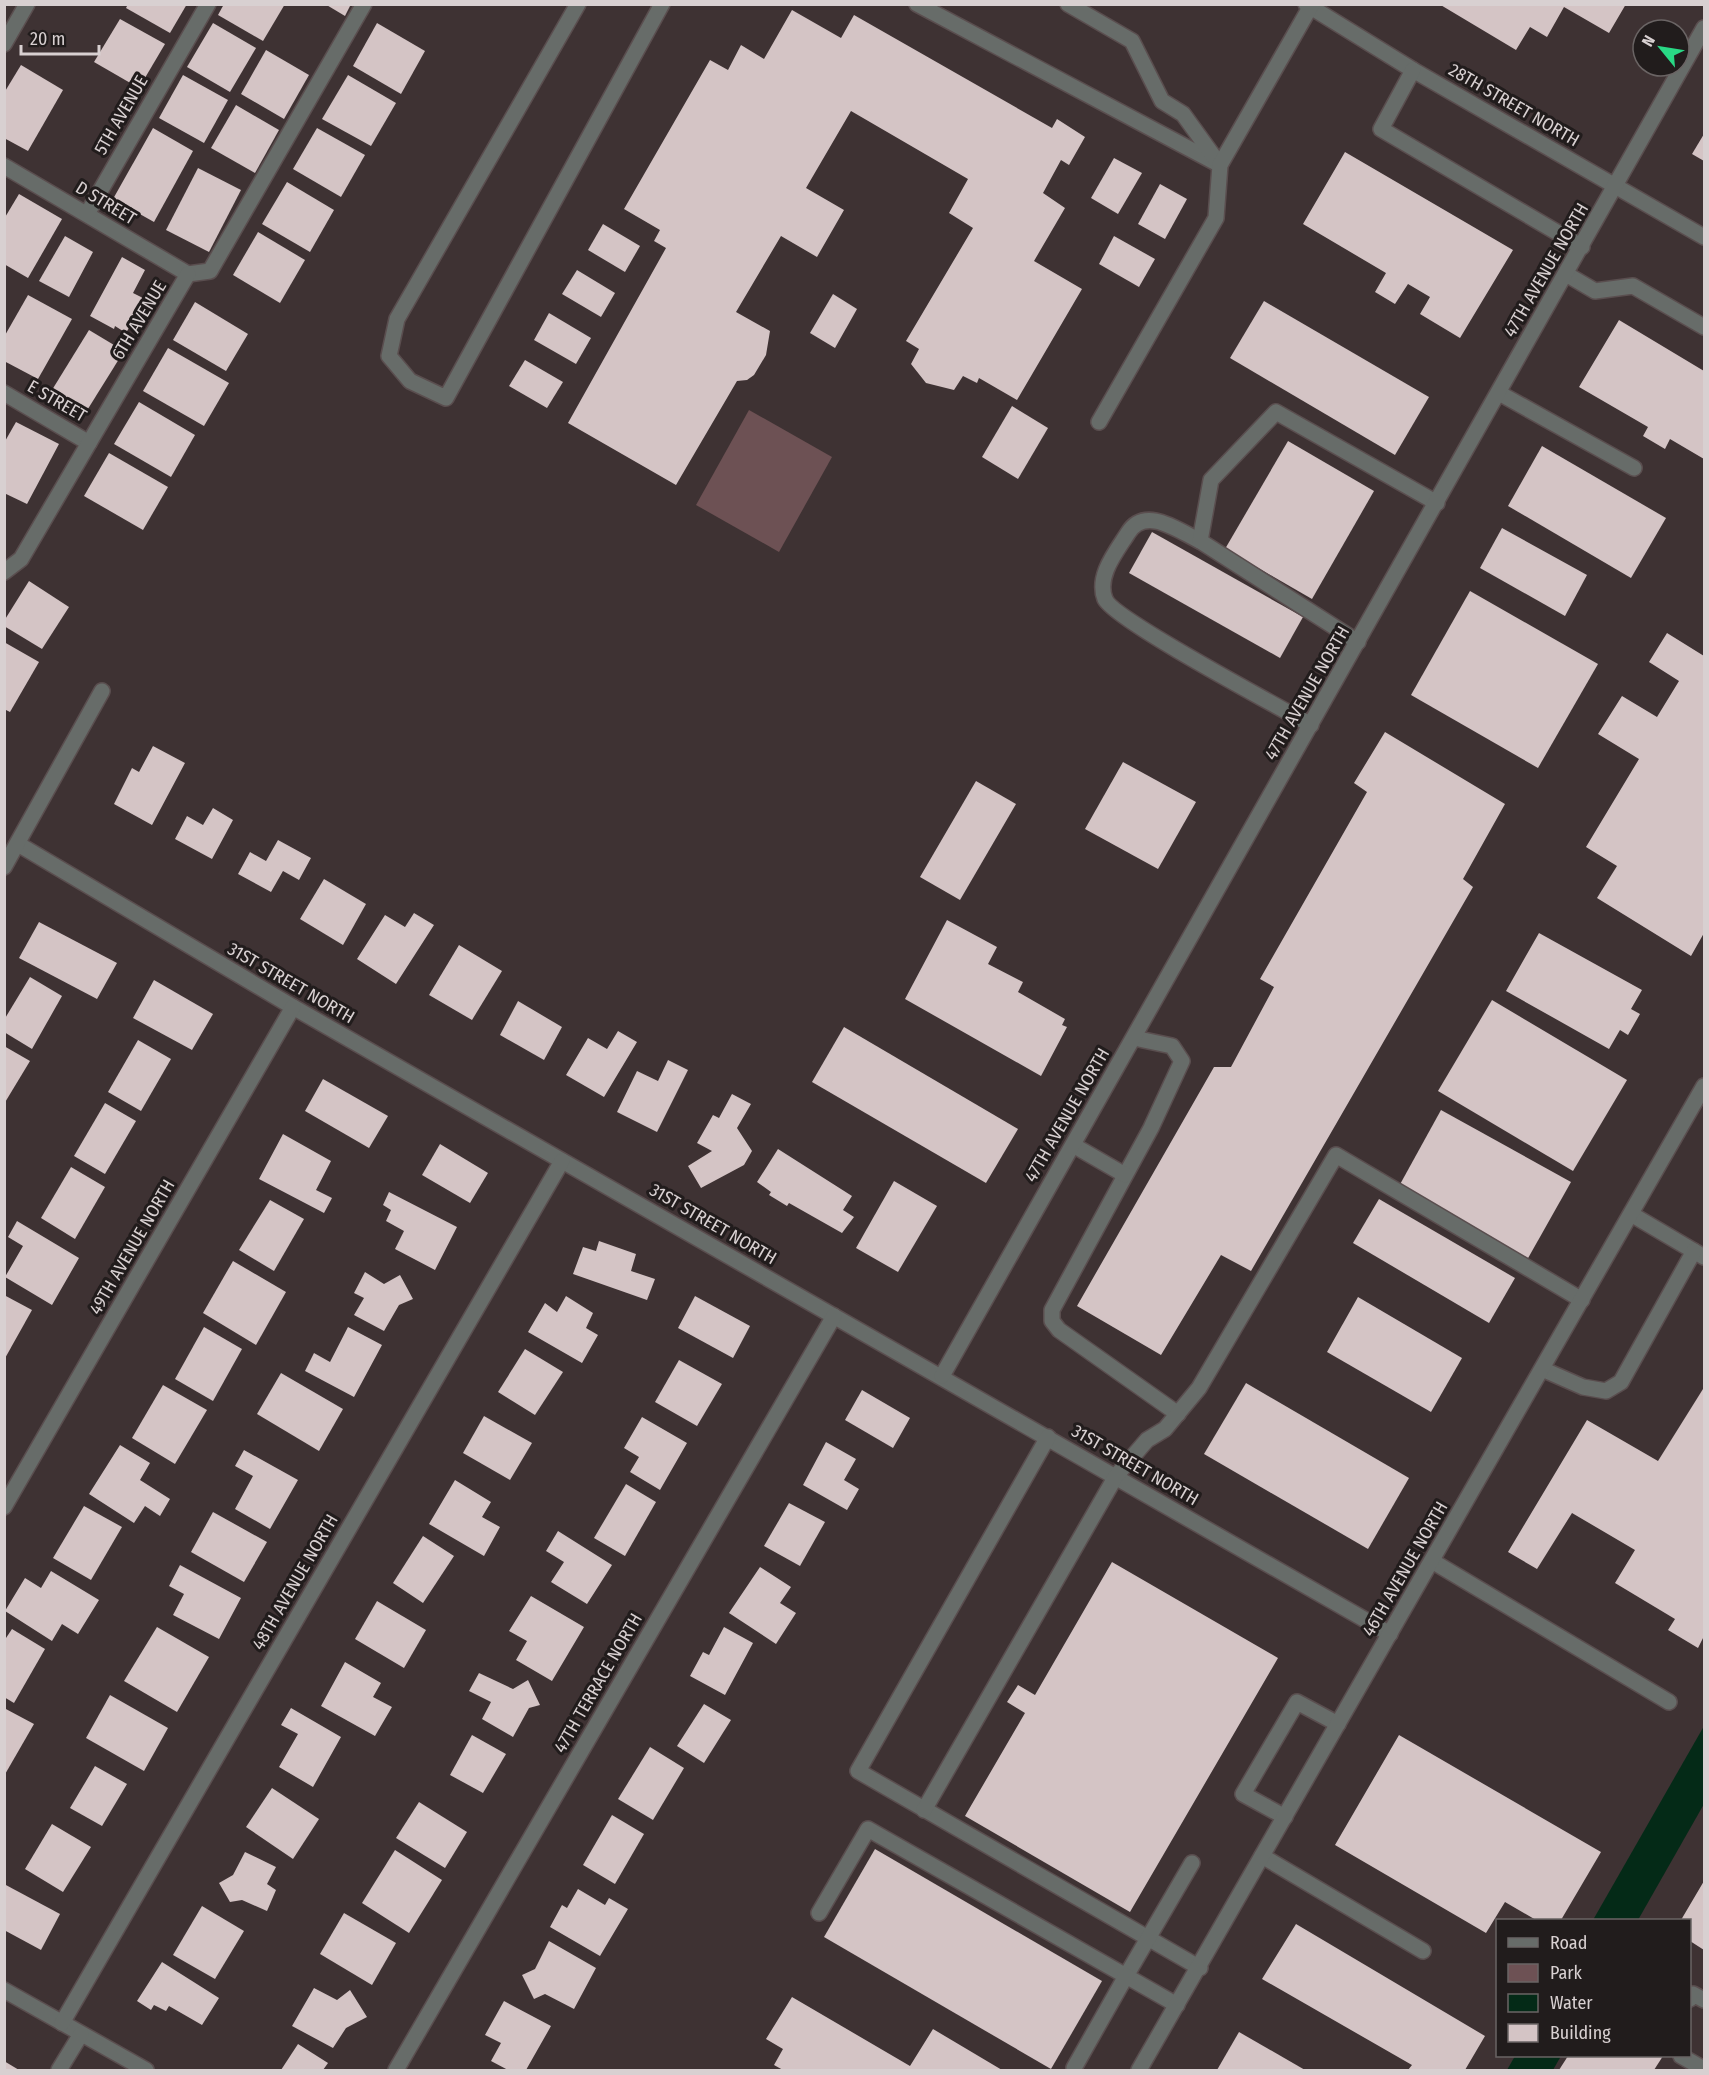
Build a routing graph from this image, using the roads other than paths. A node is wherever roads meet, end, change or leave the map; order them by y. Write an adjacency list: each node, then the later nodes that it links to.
1 (208, 4): 15 (street, 5TH AVENUE)
2 (364, 4): 18 (street, 6TH AVENUE)
3 (578, 4): 4 (street)
4 (662, 4)
5 (917, 4): 12 (street)
6 (1068, 4): 12 (street)
7 (1310, 5): 11 (street, 28TH STREET NORTH); 12 (street)
8 (22, 6): 10 (street)
9 (1704, 28): 14 (street, 47TH AVENUE NORTH)
10 (4, 44)
11 (1413, 70): 14 (street, 28TH STREET NORTH); 17 (street)
12 (1220, 165): 23 (street)
13 (4, 166): 15 (street, D STREET)
14 (1617, 185): 16 (street, 28TH STREET NORTH); 17 (street, 47TH AVENUE NORTH)
15 (87, 214): 18 (street, D STREET)
16 (1704, 237)
17 (1582, 247): 19 (street, 47TH AVENUE NORTH)
18 (188, 274): 24 (street, 6TH AVENUE)
19 (1566, 274): 20 (street); 22 (street, 47TH AVENUE NORTH)
20 (1704, 327)
21 (4, 393): 24 (street, E STREET)
22 (1499, 393): 25 (street); 26 (street, 47TH AVENUE NORTH)
23 (1099, 422)
24 (89, 443): 28 (street, 6TH AVENUE)
25 (1634, 468)
26 (1437, 503): 27 (street); 29 (street, 47TH AVENUE NORTH)
27 (1200, 541): 29 (street); 31 (street)
28 (4, 572)
29 (1358, 642): 31 (street, 47TH AVENUE NORTH)
30 (102, 691): 32 (street)
31 (1311, 724): 35 (street, 47TH AVENUE NORTH)
32 (18, 844): 33 (street); 34 (street, 31ST STREET NORTH)
33 (4, 867)
34 (293, 1007): 38 (street, 31ST STREET NORTH); 49 (street, 49TH AVENUE NORTH)
35 (1134, 1038): 37 (street, 47TH AVENUE NORTH); 39 (street)
36 (1704, 1086): 40 (street, 46TH AVENUE NORTH)
37 (1073, 1145): 39 (street); 45 (street, 47TH AVENUE NORTH)
38 (562, 1161): 43 (street, 31ST STREET NORTH); 67 (street, 48TH AVENUE NORTH)
39 (1125, 1175): 46 (street)
40 (1631, 1214): 41 (street); 42 (street, 46TH AVENUE NORTH)
41 (1700, 1254): 44 (street)
42 (1582, 1300): 44 (street, 46TH AVENUE NORTH); 46 (street)
43 (834, 1316): 45 (street, 31ST STREET NORTH); 74 (street, 47TH TERRACE NORTH)
44 (1542, 1369): 50 (street, 46TH AVENUE NORTH)
45 (942, 1376): 47 (street, 31ST STREET NORTH)
46 (1178, 1414): 48 (street)
47 (1048, 1437): 48 (street, 31ST STREET NORTH); 54 (street)
48 (1116, 1476): 51 (street, 31ST STREET NORTH); 54 (street)
49 (4, 1507)
50 (1432, 1561): 51 (street, 46TH AVENUE NORTH); 52 (street)
51 (1390, 1634): 53 (street, 46TH AVENUE NORTH)
52 (1669, 1702)
53 (1338, 1724): 55 (street, 46TH AVENUE NORTH); 55 (street)
54 (924, 1810): 59 (street)
55 (1285, 1817): 56 (street, 46TH AVENUE NORTH)
56 (1262, 1856): 60 (street); 61 (street, 46TH AVENUE NORTH)
57 (1192, 1863): 59 (street)
58 (819, 1914): 62 (street)
59 (1148, 1939): 61 (street); 62 (street)
60 (1424, 1951)
61 (1200, 1968): 66 (street, 46TH AVENUE NORTH)
62 (1126, 1976): 66 (street); 70 (street)
63 (4, 1990): 67 (street)
64 (1691, 1996): 65 (street)
65 (1704, 2000)
66 (1177, 2005): 75 (street, 46TH AVENUE NORTH)
67 (62, 2023): 68 (street)
68 (81, 2034): 72 (street); 73 (street)
69 (1684, 2057): 71 (street)
70 (1074, 2068)
71 (1704, 2069)
72 (59, 2070)
73 (146, 2070)
74 (396, 2070)
75 (1139, 2070)

